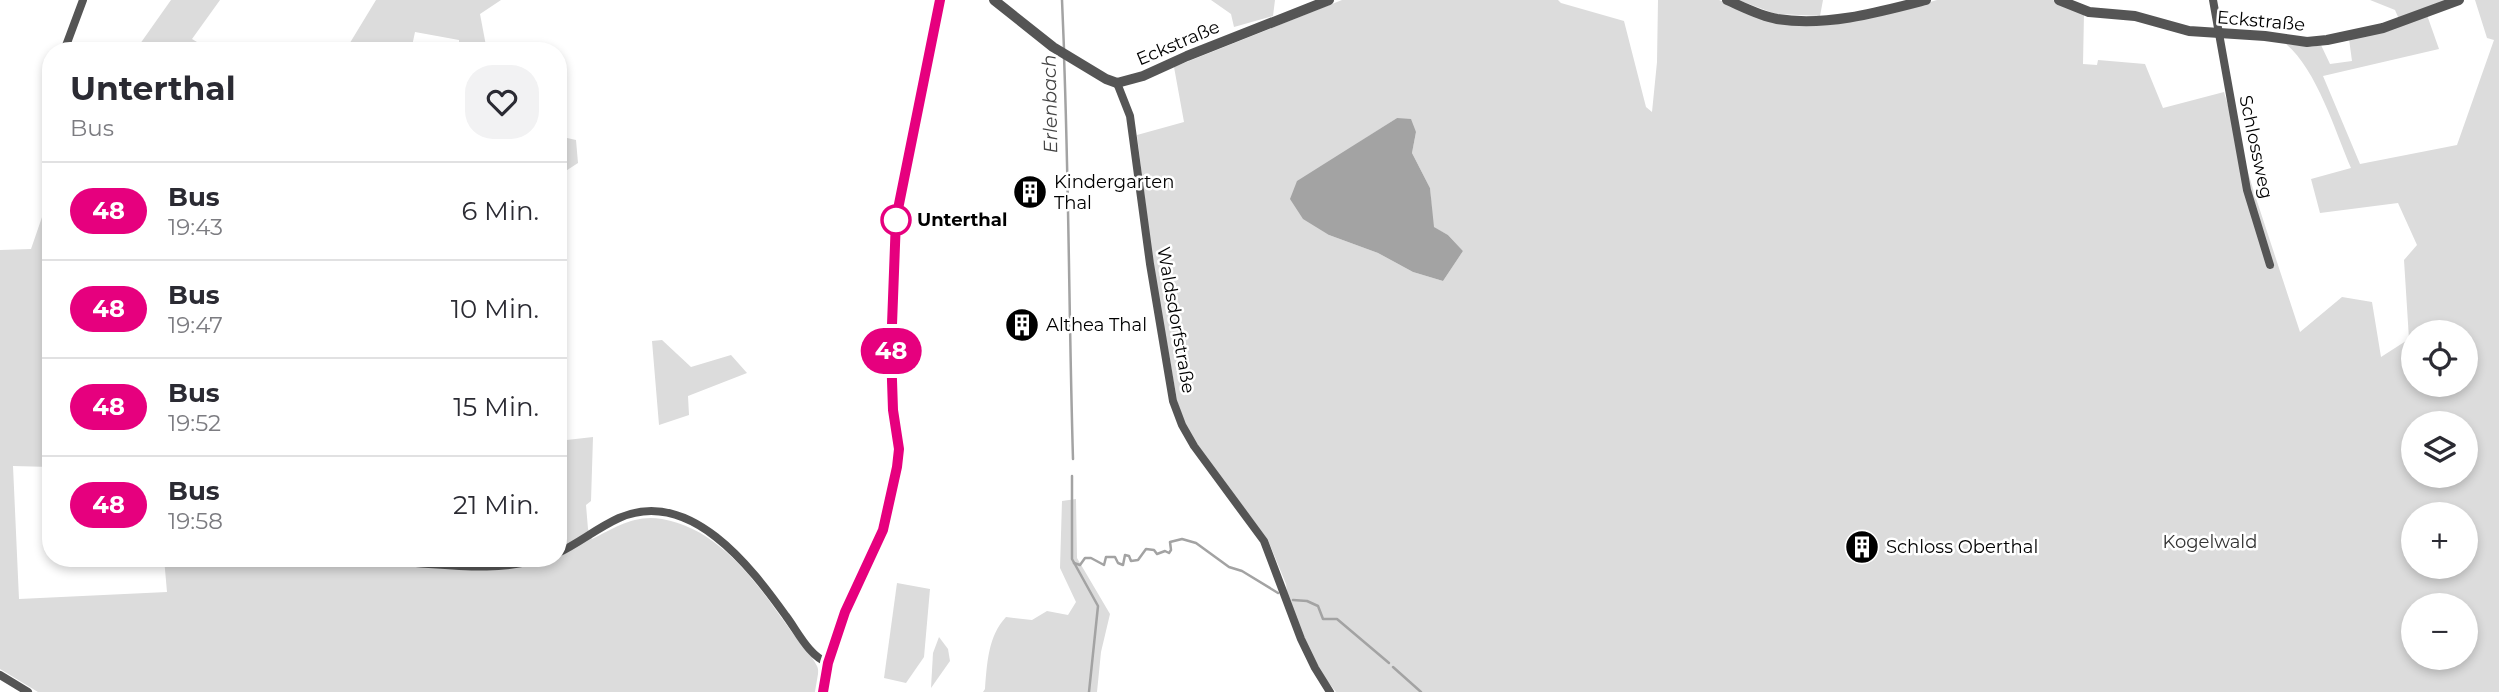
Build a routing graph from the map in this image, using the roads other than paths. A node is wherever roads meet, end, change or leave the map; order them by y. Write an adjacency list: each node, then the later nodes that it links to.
1 (83, 0): 11 (street)
2 (940, 0): 15 (street)
3 (995, 0): 12 (street)
4 (1329, 0): 12 (street, Eckstraße)
5 (1727, 0): 6 (street)
6 (1926, 0)
7 (2059, 0): 10 (street, Eckstraße)
8 (2213, 0): 10 (street, Schlossweg)
9 (2459, 0): 10 (street, Eckstraße)
10 (2218, 33): 13 (street, Schlossweg)
11 (67, 42)
12 (1117, 83): 19 (street, Waldsdorfstraße)
13 (2270, 265)
14 (567, 548): 15 (street)
15 (828, 663): 18 (street)
16 (0, 675): 17 (street)
17 (28, 692)
18 (823, 692)
19 (1331, 692)

